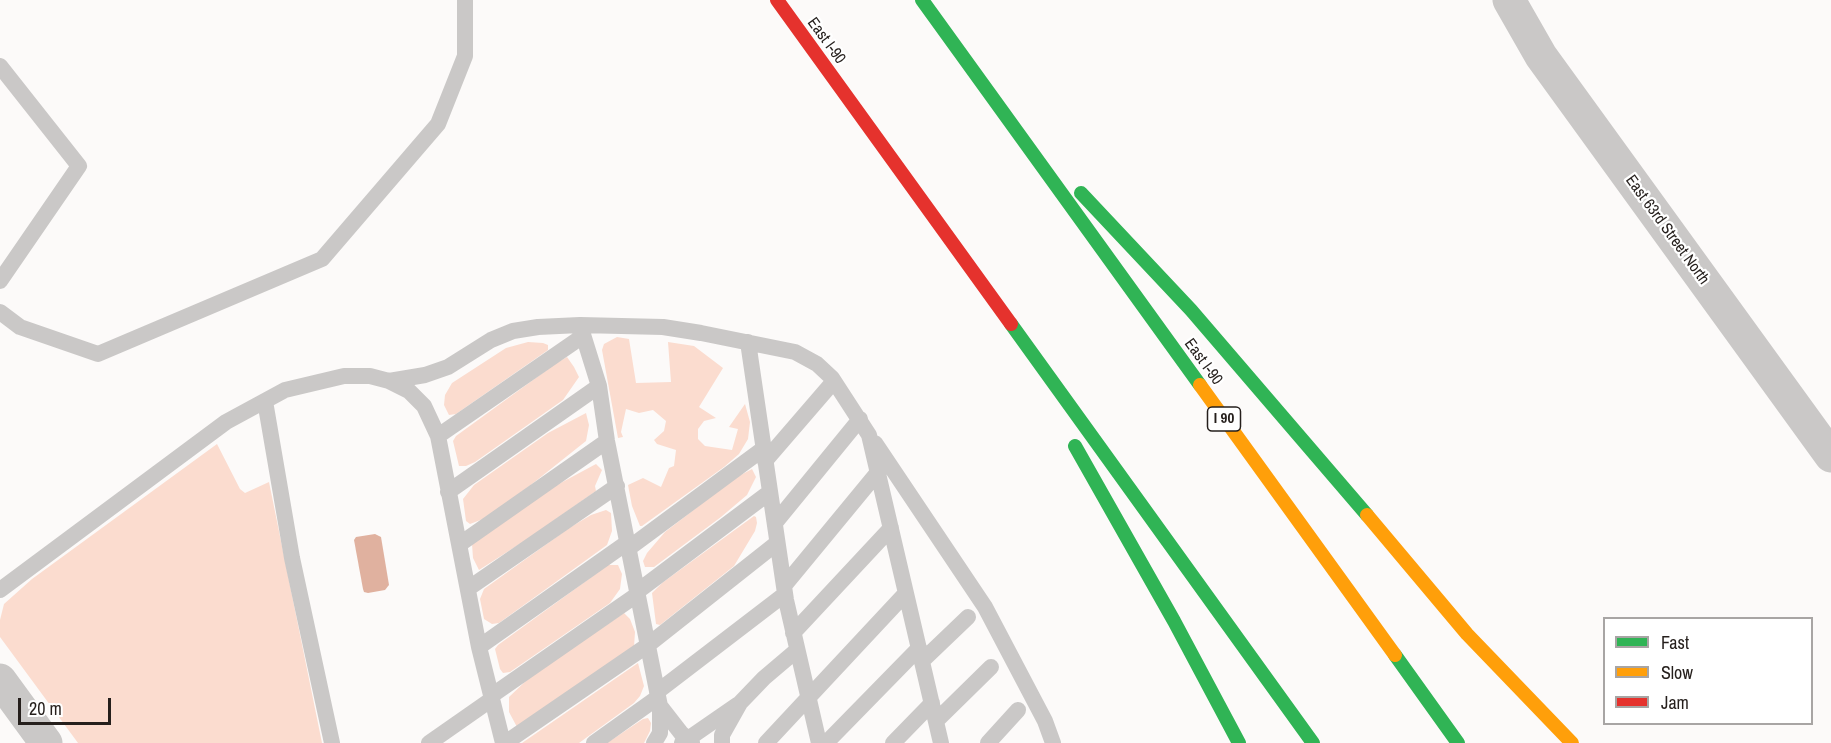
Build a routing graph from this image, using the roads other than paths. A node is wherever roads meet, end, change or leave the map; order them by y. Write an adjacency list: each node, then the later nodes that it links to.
1 (465, 0): 9 (lane)
2 (777, 0): 8 (highway, East I-90)
3 (922, 0): 6 (highway, East I-90 / I 90)
4 (1509, 0): 23 (street, East 63rd Street North)
5 (0, 66): 7 (lane)
6 (989, 96): 70 (highway, East I-90 / I 90); 71 (highway)
7 (0, 281)
8 (983, 286): 15 (highway); 69 (highway, East I-90)
9 (0, 312)
10 (582, 331): 11 (lane); 12 (lane); 14 (lane); 20 (lane)
11 (748, 342): 13 (lane); 22 (lane)
12 (389, 381): 16 (lane); 20 (lane)
13 (834, 381): 17 (lane); 22 (lane)
14 (598, 386): 21 (lane); 26 (lane)
15 (1048, 399)
16 (265, 401): 34 (lane); 55 (lane)
17 (860, 419): 19 (lane); 28 (lane)
18 (1065, 429): 68 (highway)
19 (869, 435): 24 (lane); 67 (lane)
20 (438, 436): 26 (lane)
21 (607, 441): 25 (lane); 31 (lane)
22 (764, 455): 27 (lane); 32 (lane)
23 (1831, 456)
24 (878, 472): 29 (lane); 35 (lane)
25 (617, 486): 32 (lane); 33 (lane)
26 (448, 492): 31 (lane)
27 (770, 492): 28 (lane); 36 (lane)
28 (775, 523): 30 (lane)
29 (891, 528): 37 (lane); 39 (lane)
30 (777, 543): 35 (lane); 40 (lane)
31 (460, 544): 33 (lane)
32 (629, 545): 36 (lane); 41 (lane)
33 (469, 588): 41 (lane)
34 (0, 590)
35 (784, 590): 39 (lane); 48 (lane)
36 (638, 592): 40 (lane); 46 (lane)
37 (906, 593): 43 (lane); 47 (lane)
38 (968, 617): 43 (lane)
39 (794, 633): 42 (lane)
40 (648, 645): 48 (lane); 57 (lane)
41 (479, 647): 46 (lane)
42 (797, 650): 47 (lane); 49 (lane)
43 (921, 655): 50 (lane); 63 (lane)
44 (991, 667): 52 (lane)
45 (0, 680): 54 (street)
46 (492, 697): 56 (lane); 57 (lane)
47 (808, 698): 61 (lane); 62 (lane)
48 (658, 699): 53 (lane); 58 (lane); 59 (lane)
49 (740, 703): 53 (lane); 60 (lane)
50 (932, 703): 52 (lane); 64 (lane)
51 (1018, 710): 66 (lane)
52 (936, 722): 65 (lane)
53 (688, 742)
54 (46, 743)
55 (332, 743)
56 (429, 743)
57 (504, 743)
58 (594, 743)
59 (654, 743)
60 (722, 743)
61 (766, 743)
62 (819, 743)
63 (826, 743)
64 (893, 743)
65 (941, 743)
66 (988, 743)
67 (1053, 743)
68 (1239, 743)
69 (1313, 743)
70 (1458, 743)
71 (1572, 743)

